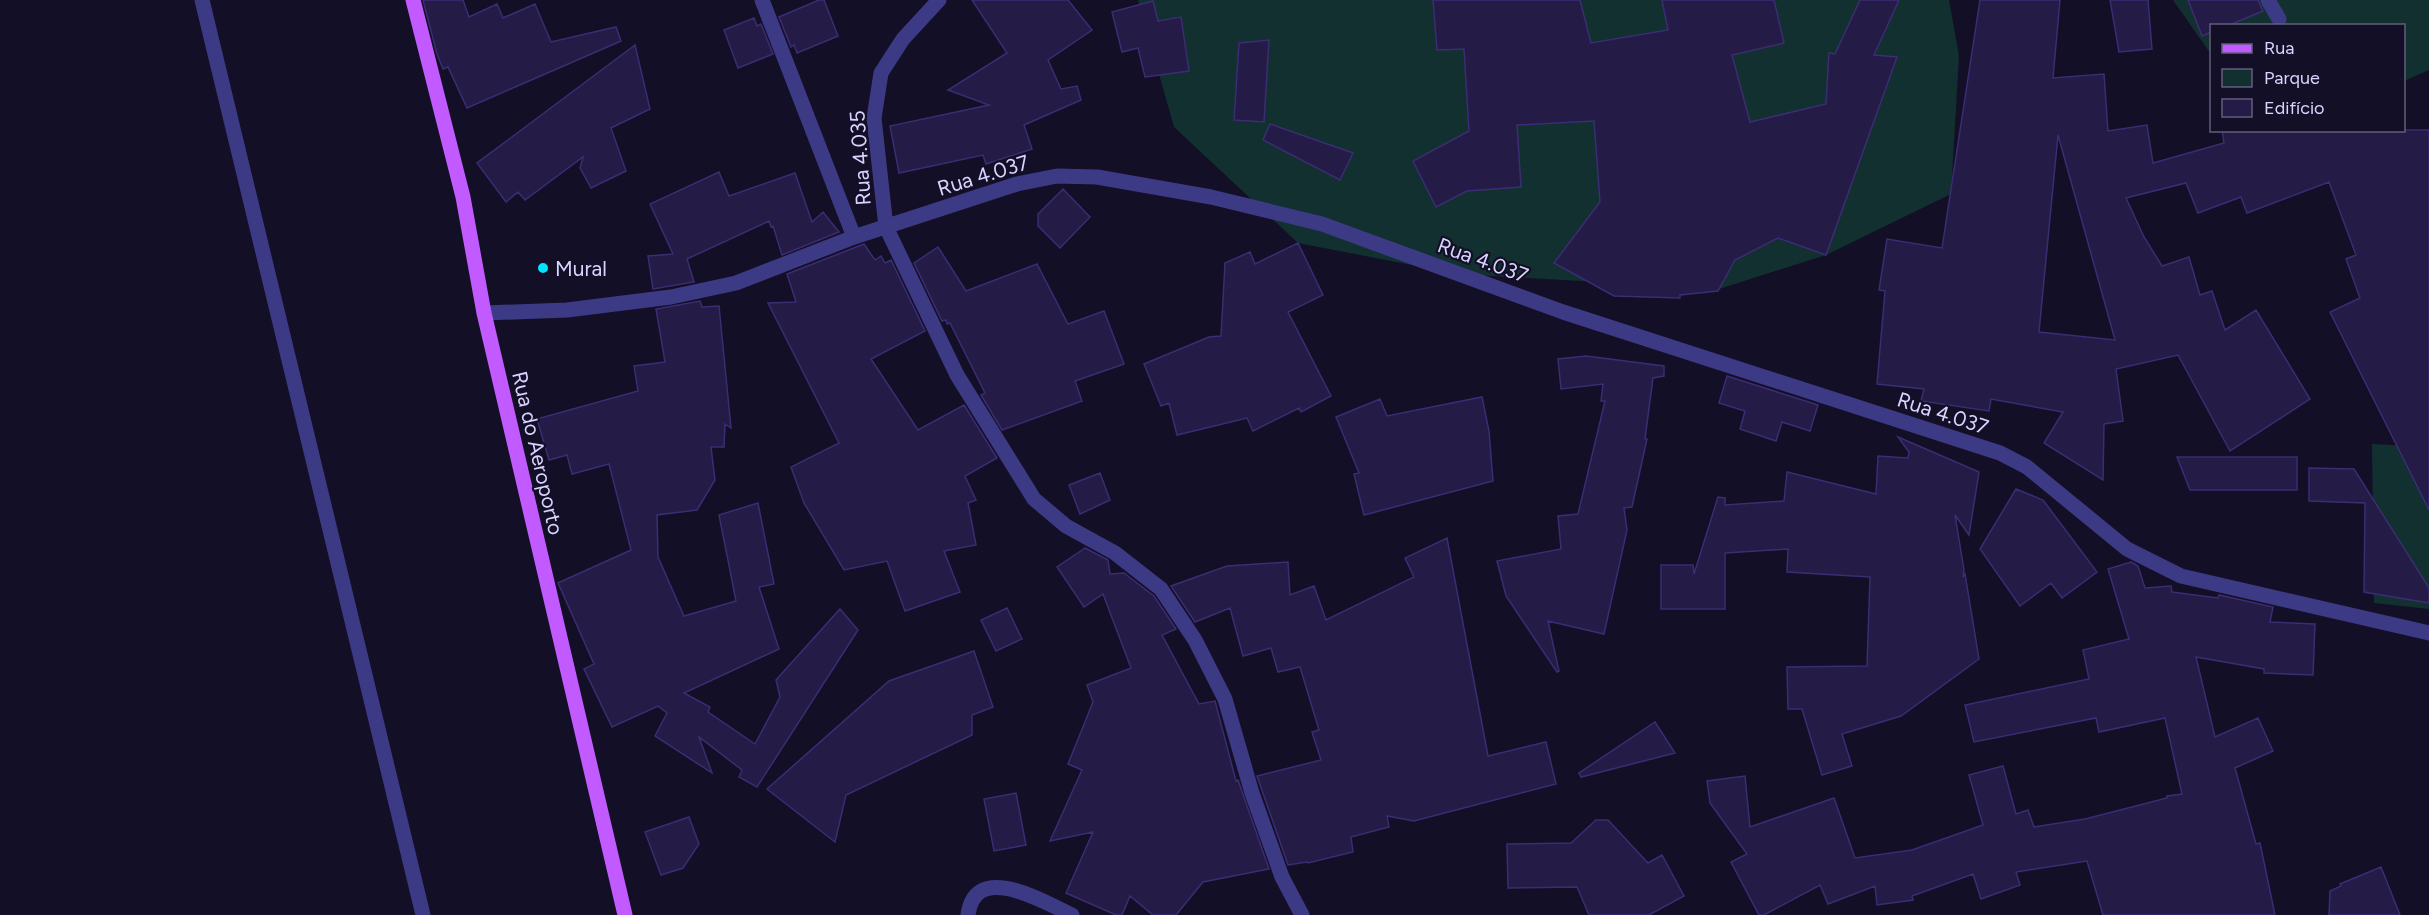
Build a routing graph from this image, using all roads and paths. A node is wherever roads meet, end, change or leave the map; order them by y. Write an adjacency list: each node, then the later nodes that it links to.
1 (202, 0): 11 (street)
2 (413, 0): 9 (main road, Rua do Aeroporto)
3 (762, 0): 8 (street)
4 (939, 0): 7 (street, Rua 4.035)
5 (2268, 0): 6 (street)
6 (2279, 19)
7 (886, 227): 8 (street, Rua 4.037); 10 (street, Rua 4.037); 15 (street, Rua 4.035)
8 (854, 237): 9 (street, Rua 4.037)
9 (484, 313): 12 (main road, Rua do Aeroporto)
10 (2429, 633)
11 (423, 915)
12 (625, 915)
13 (968, 915): 14 (street)
14 (1072, 915)
15 (1302, 915)

